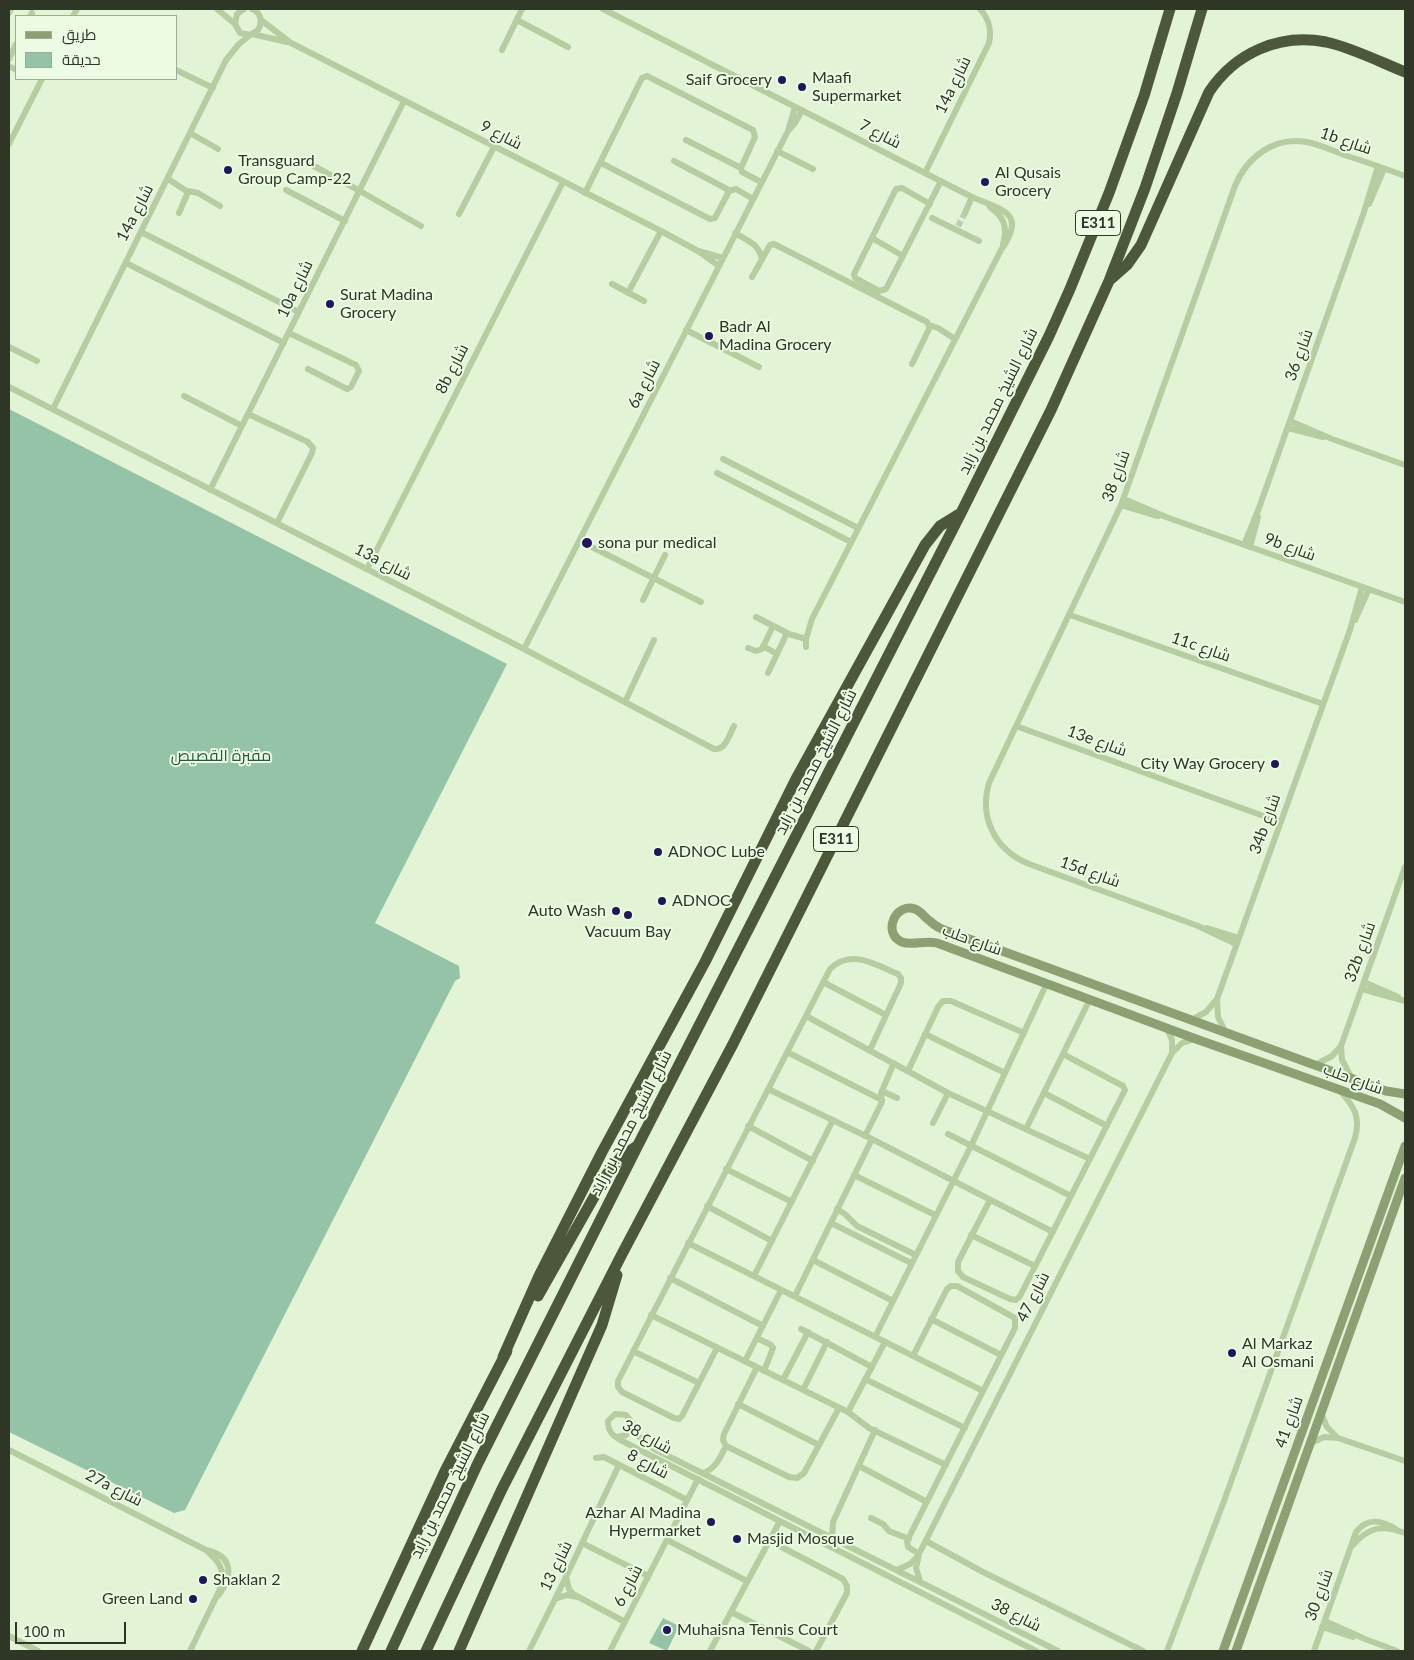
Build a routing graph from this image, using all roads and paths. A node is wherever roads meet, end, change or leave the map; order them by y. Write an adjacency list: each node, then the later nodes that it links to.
1 (11, 9): 11 (street)
2 (217, 9): 14 (street)
3 (243, 9): 14 (street)
4 (252, 9): 12 (street, شارع 9)
5 (263, 9): 12 (street)
6 (522, 9): 13 (street)
7 (603, 9): 26 (street, شارع 7)
8 (980, 9): 40 (street, 14a شارع)
9 (1170, 9): 99 (highway, شارع الشيخ محمد بن زايد / E311)
10 (1202, 9): 73 (highway, E311)
11 (9, 13)
12 (261, 19): 15 (street, 14a شارع); 16 (street, شارع 9)
13 (517, 20): 18 (street); 19 (street)
14 (235, 24): 15 (street)
15 (251, 35): 16 (street, شارع 9); 24 (street, 14a شارع)
16 (291, 43): 25 (street, شارع 9)
17 (15, 46): 20 (street)
18 (568, 47)
19 (502, 50)
20 (9, 59)
21 (178, 71): 24 (street)
22 (1405, 72): 73 (highway)
23 (39, 80): 29 (street)
24 (213, 88): 27 (street, 14a شارع)
25 (404, 101): 31 (street, شارع 9); 48 (street, 10a شارع)
26 (799, 109): 33 (street, 6a شارع); 40 (street, شارع 7)
27 (190, 133): 32 (street); 42 (street, 14a شارع)
28 (686, 140): 37 (street)
29 (9, 144)
30 (1275, 144): 38 (street, 1b شارع); 98 (street, شارع 38)
31 (494, 147): 44 (street, شارع 9); 56 (street)
32 (218, 149)
33 (777, 151): 39 (street); 45 (street, 6a شارع)
34 (300, 159): 48 (street)
35 (674, 161): 49 (street)
36 (601, 163): 37 (street); 49 (street); 50 (street)
37 (741, 168): 45 (street)
38 (1381, 168): 41 (street, 1b شارع); 92 (street, شارع 36)
39 (813, 169)
40 (925, 173): 43 (street, شارع 7)
41 (1405, 176)
42 (168, 179): 47 (street); 62 (street, 14a شارع)
43 (942, 181): 51 (street, شارع 7); 53 (street)
44 (563, 182): 50 (street, شارع 9); 106 (street, 8b شارع)
45 (762, 182): 52 (street, 6a شارع)
46 (286, 190): 59 (street)
47 (188, 191): 54 (street); 55 (street)
48 (360, 191): 59 (street, 10a شارع); 60 (street)
49 (728, 191): 52 (street)
50 (585, 193): 61 (street, شارع 9)
51 (972, 197): 57 (street); 81 (street, شارع 7)
52 (753, 199): 63 (street, 6a شارع)
53 (930, 204): 64 (street); 67 (street)
54 (220, 206)
55 (178, 213)
56 (459, 214)
57 (965, 214)
58 (932, 218): 65 (street)
59 (345, 221): 77 (street, 10a شارع)
60 (421, 226)
61 (661, 231): 66 (street, شارع 9); 75 (street)
62 (141, 232): 70 (street, 14a شارع); 77 (street)
63 (735, 234): 68 (street, 6a شارع); 69 (street)
64 (872, 238): 67 (street); 67 (street)
65 (979, 242)
66 (698, 251): 68 (street, شارع 9); 71 (street, شارع 9)
67 (903, 256)
68 (722, 258): 71 (street, 6a شارع)
69 (762, 259): 72 (street); 78 (street)
70 (126, 263): 82 (street); 90 (street, 14a شارع)
71 (719, 266): 79 (street, 6a شارع)
72 (752, 277)
73 (1109, 281): 194 (highway, E311)
74 (612, 284): 75 (street)
75 (628, 293): 76 (street)
76 (644, 301)
77 (299, 312): 80 (street, 10a شارع)
78 (929, 326): 81 (street); 85 (street)
79 (686, 330): 86 (street); 102 (street, 6a شارع)
80 (289, 333): 82 (street, 10a شارع); 87 (street)
81 (955, 339): 101 (street)
82 (284, 343): 91 (street, 10a شارع)
83 (9, 347): 84 (street)
84 (37, 361)
85 (912, 364)
86 (759, 367)
87 (308, 369)
88 (9, 387): 90 (street, 13a شارع)
89 (184, 396): 93 (street)
90 (52, 409): 97 (street, 13a شارع)
91 (248, 414): 93 (street, 10a شارع); 100 (street)
92 (1289, 424): 95 (street); 104 (street, شارع 36)
93 (242, 426): 97 (street, 10a شارع)
94 (723, 459): 101 (street)
95 (1405, 465)
96 (717, 473): 103 (street)
97 (210, 490): 100 (street, 13a شارع)
98 (1122, 502): 104 (street, 9b شارع); 112 (street, شارع 38)
99 (961, 513): 174 (highway, شارع الشيخ محمد بن زايد / E311); 217 (highway)
100 (277, 523): 106 (street, 13a شارع)
101 (858, 528): 103 (street)
102 (580, 540): 107 (street); 121 (street, 6a شارع)
103 (851, 542): 116 (street)
104 (1247, 546): 108 (street, 9b شارع)
105 (665, 555): 107 (street)
106 (366, 569): 121 (street, 13a شارع)
107 (654, 578): 109 (street); 110 (street)
108 (1365, 588): 111 (street, 9b شارع); 125 (street, 34b شارع)
109 (643, 600)
110 (701, 602)
111 (1405, 602)
112 (1070, 615): 125 (street, 11c شارع); 127 (street, شارع 38)
113 (756, 617): 114 (street)
114 (774, 626): 115 (street); 118 (street)
115 (787, 633): 116 (street); 122 (street)
116 (806, 639): 119 (street)
117 (654, 640): 124 (street)
118 (763, 646): 120 (street); 122 (street)
119 (806, 647)
120 (748, 648)
121 (524, 649): 124 (street, 13a شارع)
122 (777, 654): 123 (street)
123 (768, 672)
124 (625, 702): 126 (street, 13a شارع)
125 (1323, 704): 128 (street, 34b شارع)
126 (734, 726)
127 (1016, 726): 128 (street, 13e شارع); 129 (street, شارع 38)
128 (1280, 822): 131 (street, 34b شارع)
129 (988, 823): 131 (street, 15d شارع)
130 (1405, 867): 134 (street, 32b شارع)
131 (1238, 941): 136 (street, 34b شارع)
132 (823, 982): 138 (street); 138 (street); 139 (street)
133 (1047, 983): 135 (street, شارع حلب); 140 (street, شارع حلب); 142 (street)
134 (1363, 985): 137 (street); 146 (street, 32b شارع)
135 (1090, 999): 141 (street, شارع حلب); 150 (street)
136 (1217, 999): 140 (street, 34b شارع); 143 (street, 34b شارع)
137 (1405, 1001)
138 (886, 1015): 147 (street)
139 (806, 1016): 147 (street); 148 (street)
140 (1191, 1020): 143 (street, شارع حلب)
141 (1167, 1027): 145 (street, شارع حلب); 149 (street)
142 (1024, 1033): 144 (street); 154 (street)
143 (1226, 1033): 152 (street, شارع حلب)
144 (925, 1034): 153 (street); 154 (street)
145 (1196, 1039): 149 (street); 157 (street, شارع حلب)
146 (1341, 1046): 152 (street); 155 (street)
147 (870, 1050): 151 (street)
148 (787, 1052): 156 (street); 163 (street)
149 (1172, 1053): 259 (street, شارع 47)
150 (1063, 1054): 160 (street); 169 (street)
151 (894, 1063): 153 (street); 158 (street)
152 (1314, 1065): 155 (street, شارع حلب)
153 (908, 1070): 159 (street)
154 (1005, 1073): 164 (street)
155 (1352, 1079): 161 (street, شارع حلب)
156 (768, 1089): 166 (street); 168 (street)
157 (1338, 1089): 165 (street, شارع حلب); 289 (street)
158 (882, 1091): 162 (street); 163 (street)
159 (948, 1093): 164 (street); 167 (street)
160 (1044, 1093): 169 (street); 170 (street)
161 (1405, 1094)
162 (897, 1098)
163 (882, 1100): 172 (street)
164 (987, 1111): 170 (street); 175 (street)
165 (1405, 1118)
166 (833, 1120): 172 (street); 178 (street)
167 (933, 1123)
168 (748, 1126): 178 (street); 179 (street)
169 (1107, 1126): 177 (street)
170 (1026, 1130): 177 (street)
171 (948, 1134): 175 (street)
172 (865, 1136): 173 (street)
173 (872, 1139): 180 (street); 182 (street)
174 (638, 1145): 217 (highway); 278 (highway, شارع الشيخ محمد بن زايد / E311)
175 (971, 1146): 182 (street); 183 (street)
176 (1405, 1146): 290 (street, شارع 41)
177 (1090, 1159): 183 (street)
178 (813, 1160): 185 (street)
179 (726, 1168): 185 (street); 186 (street)
180 (854, 1175): 187 (street); 188 (street)
181 (1405, 1178): 229 (street, شارع 41)
182 (952, 1181): 184 (street); 188 (street)
183 (1071, 1196): 190 (street)
184 (990, 1200): 190 (street); 191 (street)
185 (792, 1202): 192 (street)
186 (707, 1206): 192 (street); 193 (street)
187 (837, 1210): 189 (street); 195 (street)
188 (936, 1215): 195 (street)
189 (831, 1223): 196 (street); 197 (street)
190 (1053, 1232): 198 (street)
191 (972, 1235): 198 (street); 198 (street)
192 (772, 1240): 199 (street)
193 (688, 1243): 199 (street); 200 (street)
194 (622, 1254): 279 (highway, E311); 280 (highway)
195 (916, 1255): 197 (street)
196 (813, 1260): 202 (street); 203 (street)
197 (911, 1263): 203 (street)
198 (1036, 1266)
199 (754, 1276): 201 (street)
200 (670, 1278): 204 (street); 206 (street)
201 (781, 1290): 202 (street); 206 (street)
202 (795, 1296): 209 (street)
203 (893, 1300): 209 (street)
204 (651, 1315): 213 (street); 214 (street)
205 (931, 1319): 215 (street); 215 (street); 216 (street)
206 (763, 1326): 210 (street)
207 (801, 1329): 208 (street)
208 (808, 1332): 211 (street); 222 (street)
209 (875, 1337): 212 (street)
210 (757, 1338): 218 (street); 220 (street)
211 (827, 1342): 219 (street); 224 (street)
212 (884, 1342): 216 (street); 219 (street)
213 (717, 1348): 218 (street); 223 (street)
214 (633, 1351): 223 (street); 223 (street)
215 (1001, 1355): 225 (street)
216 (913, 1356): 225 (street)
217 (504, 1357): 272 (highway)
218 (746, 1362): 220 (street)
219 (872, 1367): 221 (street)
220 (761, 1369): 222 (street); 226 (street)
221 (865, 1379): 228 (street); 231 (street)
222 (783, 1380): 224 (street)
223 (699, 1383)
224 (804, 1390): 227 (street)
225 (983, 1391): 231 (street)
226 (738, 1404): 236 (street); 237 (street)
227 (839, 1408): 228 (street); 237 (street)
228 (848, 1412): 232 (street)
229 (1321, 1413): 234 (street); 235 (street, شارع 41)
230 (632, 1423): 233 (street); 233 (street, شارع 38); 245 (street, شارع 38)
231 (965, 1428): 242 (street)
232 (875, 1430): 242 (street); 244 (street)
233 (617, 1437): 246 (street, شارع 38)
234 (1338, 1438): 235 (street); 240 (street)
235 (1311, 1443): 291 (street, شارع 41)
236 (726, 1446): 237 (street); 243 (street)
237 (818, 1446)
238 (9, 1450): 275 (street, 27a شارع)
239 (596, 1458): 241 (street, شارع 8)
240 (1405, 1461)
241 (620, 1465): 248 (street, شارع 8); 260 (street, شارع 13)
242 (946, 1465): 249 (street)
243 (715, 1466): 245 (street); 247 (street)
244 (858, 1466): 249 (street); 252 (street)
245 (703, 1473): 247 (street, شارع 38)
246 (698, 1479): 248 (street, شارع 6); 251 (street, شارع 38)
247 (716, 1480): 253 (street, شارع 38)
248 (687, 1500): 257 (street, شارع 6)
249 (928, 1502): 256 (street)
250 (871, 1518): 256 (street)
251 (778, 1520): 258 (street); 286 (street, شارع 38)
252 (833, 1522): 253 (street); 255 (street)
253 (820, 1531): 255 (street, شارع 38)
254 (1405, 1533): 271 (street, شارع 30)
255 (832, 1538): 262 (street, شارع 38)
256 (909, 1539): 261 (street)
257 (667, 1540): 263 (street, شارع 6); 265 (street)
258 (768, 1540): 265 (street); 285 (street)
259 (926, 1541): 261 (street, شارع 47); 288 (street)
260 (582, 1543): 263 (street); 264 (street, شارع 13)
261 (919, 1554): 262 (street, شارع 47); 266 (street, شارع 47)
262 (897, 1570): 266 (street, شارع 38)
263 (648, 1576): 270 (street, شارع 6)
264 (566, 1577): 267 (street); 268 (street, شارع 13)
265 (747, 1581): 269 (street)
266 (920, 1581): 287 (street, شارع 38)
267 (578, 1597): 268 (street); 270 (street)
268 (555, 1599): 281 (street, شارع 13)
269 (731, 1612): 283 (street); 284 (street)
270 (625, 1622): 282 (street, شارع 6)
271 (1323, 1624): 292 (street, شارع 30); 293 (street)
272 (371, 1628): 276 (highway); 277 (highway)
273 (10, 1639): 274 (street)
274 (38, 1651)
275 (190, 1651)
276 (357, 1651)
277 (362, 1651)
278 (391, 1651)
279 (426, 1651)
280 (459, 1651)
281 (529, 1651)
282 (610, 1651)
283 (710, 1651)
284 (809, 1651)
285 (816, 1651)
286 (1036, 1651)
287 (1058, 1651)
288 (1143, 1651)
289 (1167, 1651)
290 (1223, 1651)
291 (1236, 1651)
292 (1314, 1651)
293 (1397, 1651)

